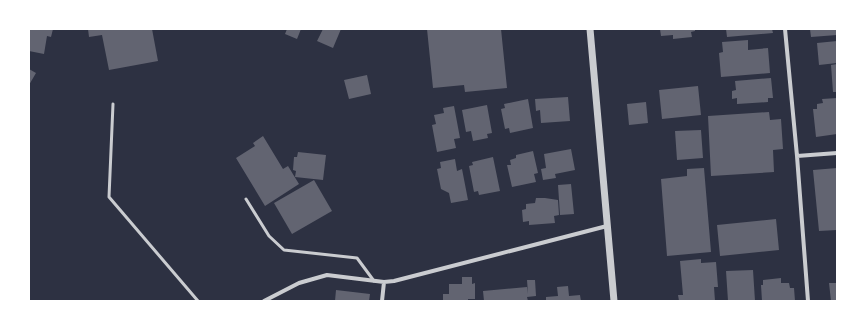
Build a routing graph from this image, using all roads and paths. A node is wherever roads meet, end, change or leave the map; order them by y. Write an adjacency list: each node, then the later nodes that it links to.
1 (590, 29): 7 (street)
2 (785, 29): 5 (street)
3 (113, 104): 10 (lane)
4 (837, 153): 5 (street)
5 (797, 156): 14 (street)
6 (246, 199): 8 (lane)
7 (607, 226): 9 (street); 13 (street)
8 (374, 281): 9 (street); 11 (street)
9 (384, 282): 12 (street)
10 (198, 301)
11 (264, 301)
12 (382, 301)
13 (614, 301)
14 (808, 301)

